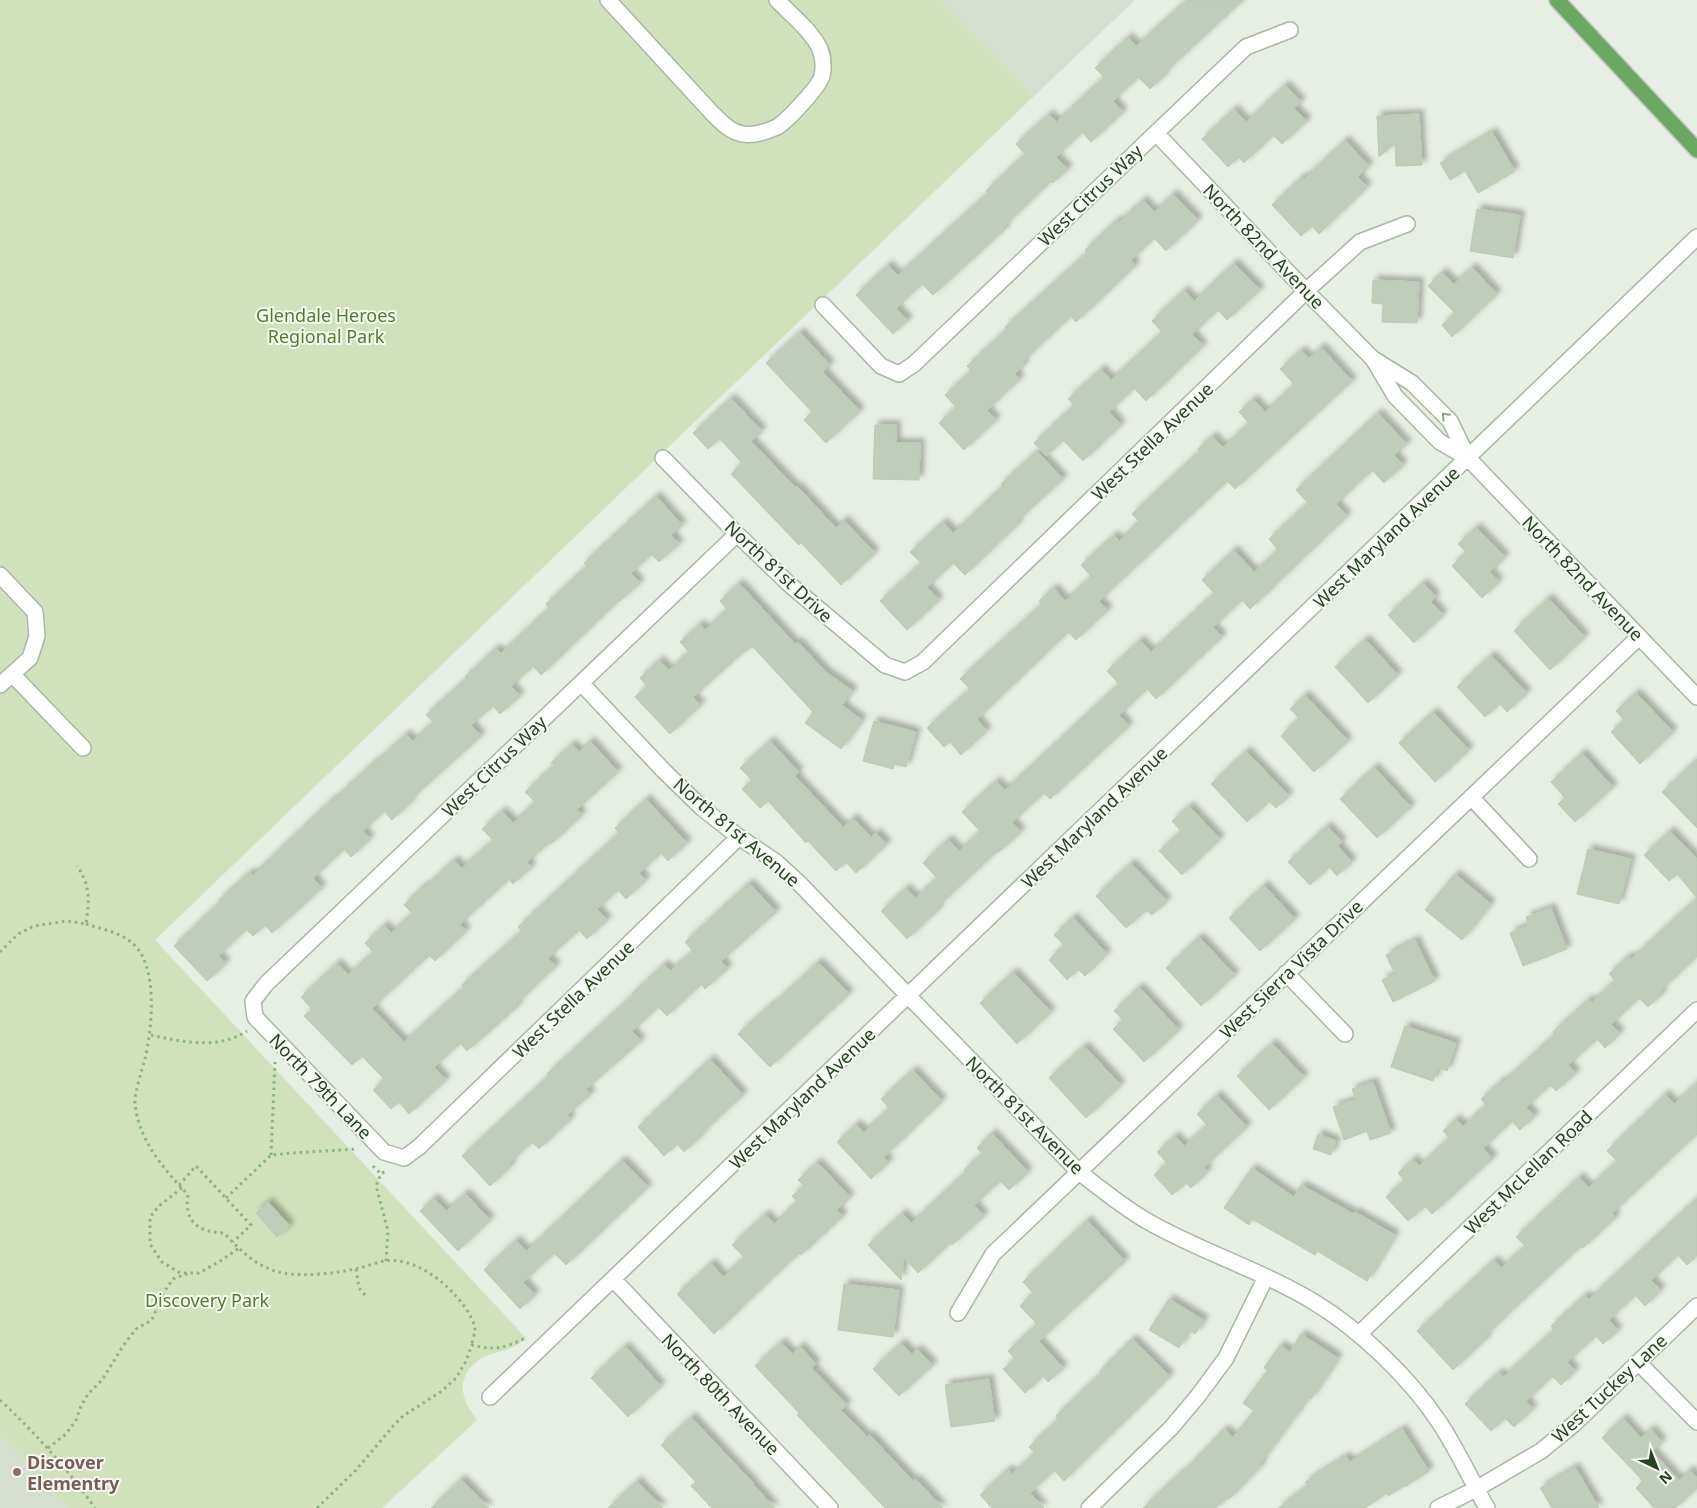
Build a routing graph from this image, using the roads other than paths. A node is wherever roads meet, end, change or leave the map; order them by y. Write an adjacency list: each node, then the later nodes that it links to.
1 (608, 0): 2 (street)
2 (777, 0)
3 (1557, 0): 6 (main road)
4 (1290, 30): 5 (street, West Citrus Way)
5 (1156, 133): 9 (street, North 82nd Avenue); 10 (street, West Citrus Way)
6 (1697, 150)
7 (1407, 224): 9 (street, West Stella Avenue)
8 (1697, 237): 13 (street, West Maryland Avenue)
9 (1306, 291): 11 (street, North 82nd Avenue); 17 (street, West Stella Avenue)
10 (823, 305)
11 (1373, 359): 13 (street, North 82nd Avenue); 13 (street, North 82nd Avenue, one-way to 11)
12 (663, 458): 14 (street, North 81st Drive)
13 (1468, 458): 16 (street, North 82nd Avenue); 27 (street, West Maryland Avenue)
14 (736, 534): 17 (street, North 81st Drive); 19 (street, West Citrus Way)
15 (0, 575): 18 (street)
16 (1639, 636): 21 (street, North 82nd Avenue); 23 (street, West Sierra Vista Drive)
17 (905, 672)
18 (12, 674): 20 (street); 22 (street)
19 (581, 683): 24 (street, North 81st Avenue); 28 (street, West Citrus Way)
20 (0, 685)
21 (1697, 697)
22 (83, 748)
23 (1472, 797): 25 (street); 26 (street, West Sierra Vista Drive)
24 (739, 837): 27 (street, North 81st Avenue); 31 (street, West Stella Avenue)
25 (1529, 859)
26 (1286, 973): 30 (street); 32 (street, West Sierra Vista Drive)
27 (908, 996): 32 (street, North 81st Avenue); 34 (street, West Maryland Avenue)
28 (253, 1001): 31 (street, North 79th Lane)
29 (1697, 1010): 37 (street, West McLellan Road)
30 (1345, 1034)
31 (404, 1158)
32 (1079, 1172): 33 (street, North 81st Avenue); 36 (street, West Sierra Vista Drive)
33 (1266, 1277): 37 (street, North 81st Avenue); 43 (street)
34 (613, 1279): 39 (street, West Maryland Avenue); 42 (street, North 80th Avenue)
35 (1697, 1306): 38 (street, West Tuckey Lane)
36 (958, 1313)
37 (1359, 1334): 41 (street, North 81st Avenue)
38 (1638, 1362): 40 (street); 41 (street, West Tuckey Lane)
39 (490, 1397)
40 (1697, 1422)
41 (1476, 1488): 44 (street, West Tuckey Lane); 45 (street, North 81st Avenue)
42 (830, 1508)
43 (1089, 1508)
44 (1438, 1508)
45 (1487, 1508)

